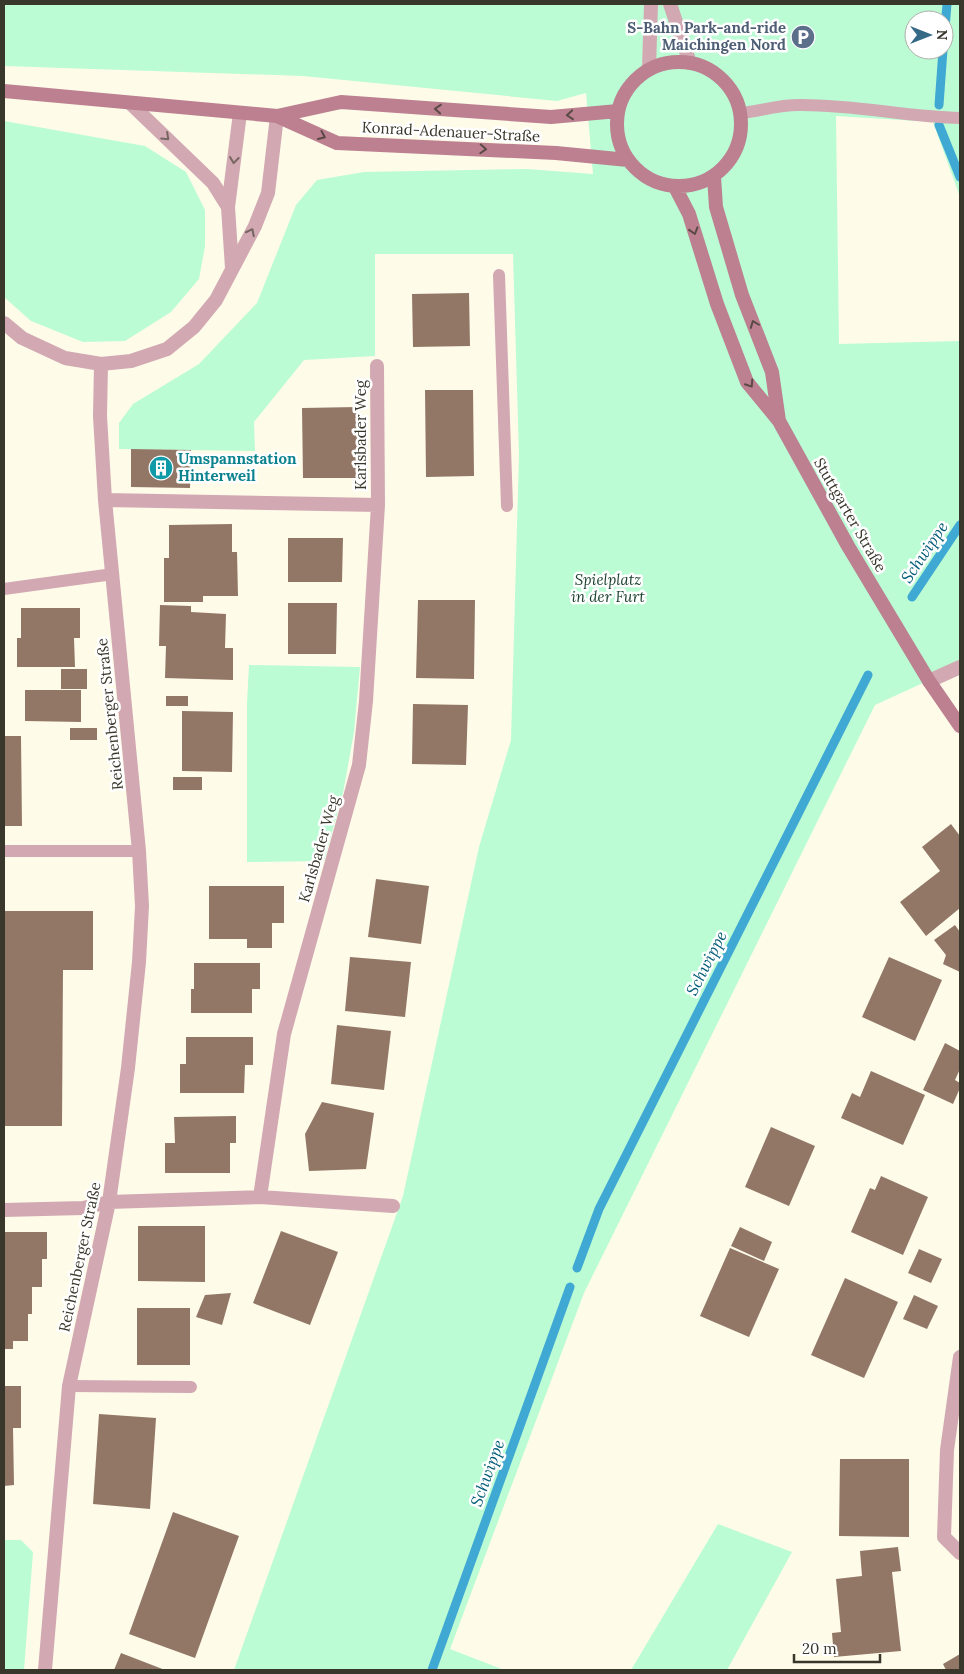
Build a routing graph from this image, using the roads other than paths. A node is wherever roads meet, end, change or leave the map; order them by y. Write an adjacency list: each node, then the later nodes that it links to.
1 (651, 4): 4 (street)
2 (670, 4): 3 (street)
3 (690, 62): 4 (main road); 9 (main road)
4 (650, 69): 7 (main road)
5 (4, 91): 6 (main road, Konrad-Adenauer-Straße)
6 (130, 103): 8 (main road, Konrad-Adenauer-Straße); 15 (street, one-way to 15)
7 (618, 111): 10 (main road, Konrad-Adenauer-Straße, one-way to 10); 12 (main road)
8 (240, 113): 10 (main road, Konrad-Adenauer-Straße); 15 (street, one-way to 15)
9 (741, 113): 11 (lane); 13 (main road)
10 (277, 116): 12 (main road, Konrad-Adenauer-Straße, one-way to 12); 16 (street, one-way to 10)
11 (960, 118)
12 (628, 160): 14 (main road)
13 (714, 177): 14 (main road); 21 (main road, Stuttgarter Straße, one-way to 13)
14 (675, 187): 21 (main road, Stuttgarter Straße, one-way to 21)
15 (228, 207): 16 (street)
16 (232, 269): 19 (street)
17 (499, 275): 24 (lane)
18 (4, 323): 19 (street)
19 (101, 364): 22 (street, Reichenberger Straße)
20 (377, 366): 23 (street, Karlsbader Weg)
21 (779, 421): 28 (main road, Stuttgarter Straße)
22 (106, 500): 23 (street, Karlsbader Weg); 25 (street, Reichenberger Straße)
23 (378, 505): 32 (street, Karlsbader Weg)
24 (507, 506)
25 (113, 574): 26 (lane); 31 (street, Reichenberger Straße)
26 (4, 589)
27 (960, 667): 28 (street)
28 (929, 681): 29 (main road, Stuttgarter Straße)
29 (960, 726)
30 (4, 851): 31 (lane)
31 (140, 851): 33 (street, Reichenberger Straße)
32 (260, 1197): 33 (street); 34 (street)
33 (109, 1202): 35 (street); 37 (street, Reichenberger Straße)
34 (392, 1206)
35 (4, 1210)
36 (960, 1357): 39 (street)
37 (69, 1386): 38 (lane); 40 (street, Reichenberger Straße)
38 (191, 1386)
39 (960, 1553)
40 (45, 1670)

